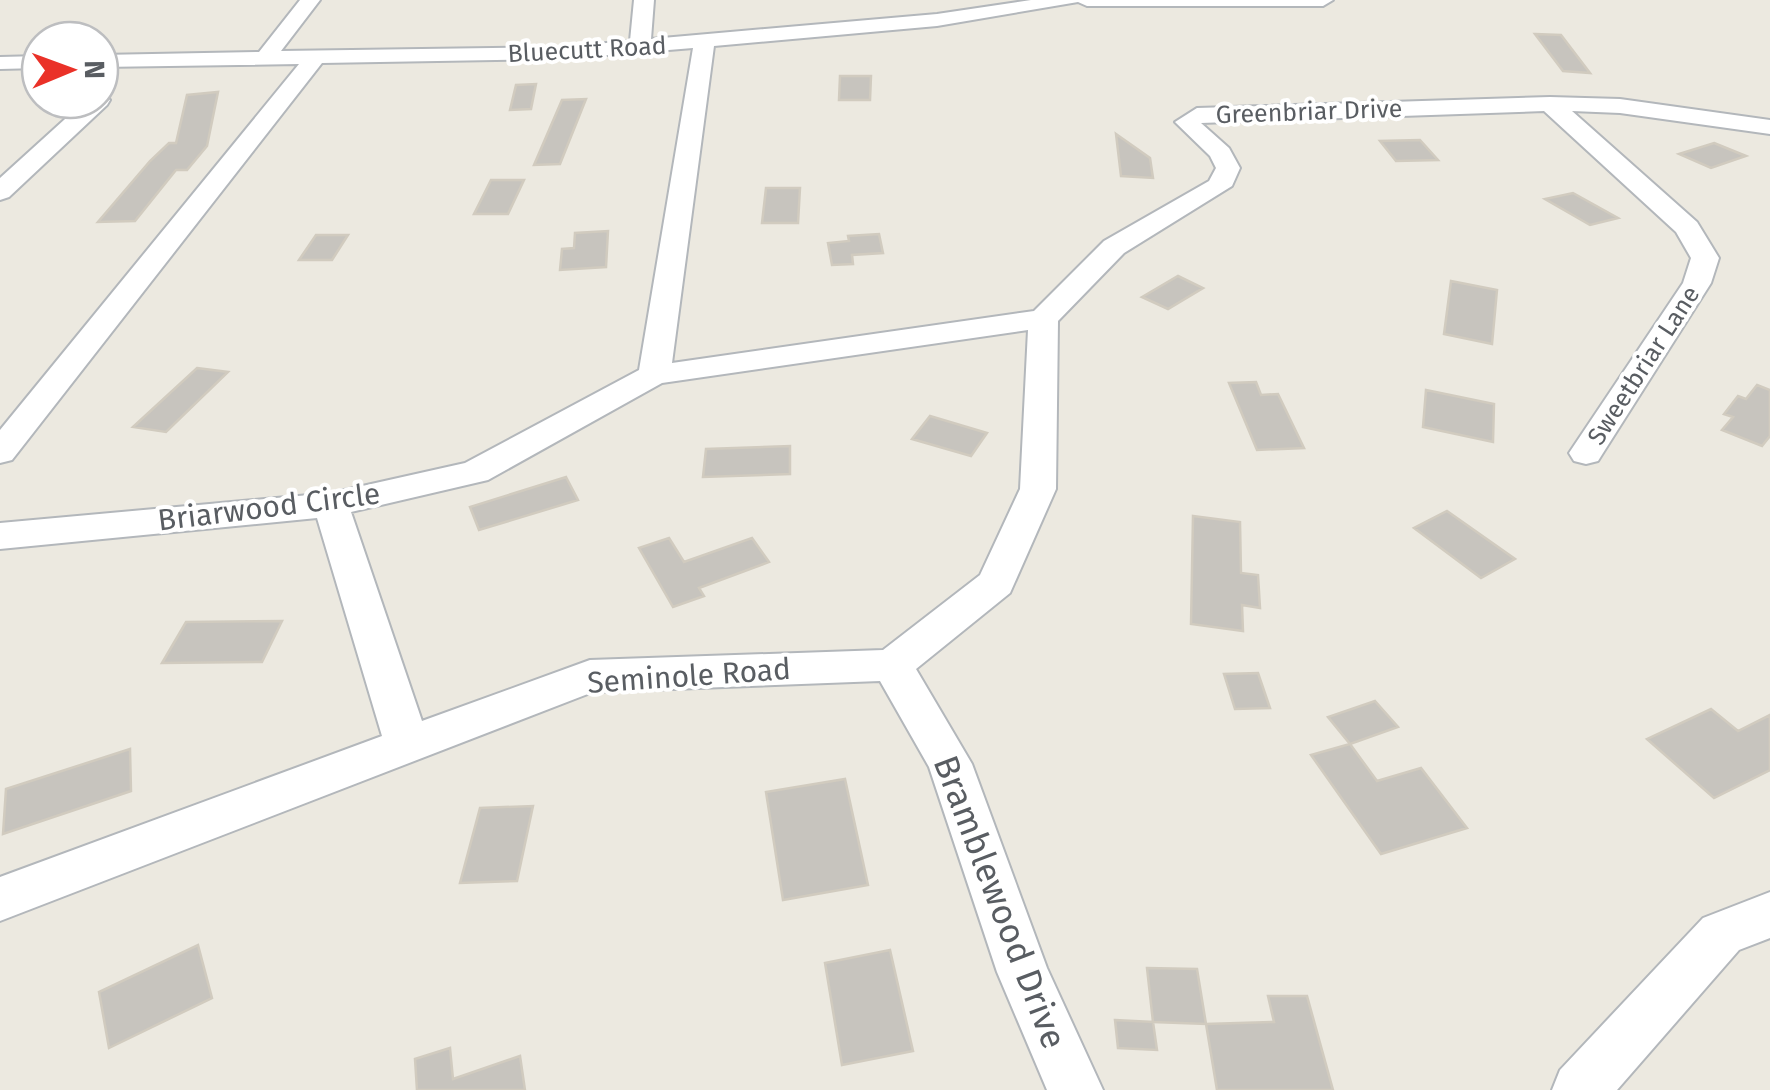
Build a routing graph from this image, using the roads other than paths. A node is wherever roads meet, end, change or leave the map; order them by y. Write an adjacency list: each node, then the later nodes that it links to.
1 (310, 0): 8 (street)
2 (644, 0): 7 (street)
3 (1070, 0): 6 (street, Bluecutt Road)
4 (1087, 0): 5 (street)
5 (1322, 0)
6 (704, 42): 7 (street, Bluecutt Road); 18 (street)
7 (640, 47): 9 (street, Bluecutt Road)
8 (264, 58): 9 (street, Bluecutt Road); 10 (street, Bluecutt Road)
9 (315, 58): 19 (street)
10 (142, 60): 11 (street, Bluecutt Road); 12 (street)
11 (120, 61)
12 (120, 81)
13 (1550, 104): 15 (street, Greenbriar Drive); 17 (street, Greenbriar Drive); 20 (street, Sweetbriar Lane)
14 (78, 120): 16 (street)
15 (1770, 126)
16 (0, 192)
17 (1042, 319): 18 (street); 23 (street)
18 (654, 375): 21 (street, Briarwood Circle)
19 (0, 452)
20 (1586, 453)
21 (331, 505): 22 (street, Briarwood Circle); 24 (street)
22 (0, 536)
23 (892, 665): 24 (street, Seminole Road); 27 (street, Bramblewood Drive)
24 (408, 747): 25 (street, Seminole Road)
25 (0, 899)
26 (1770, 915): 28 (street)
27 (1076, 1090)
28 (1580, 1090)

